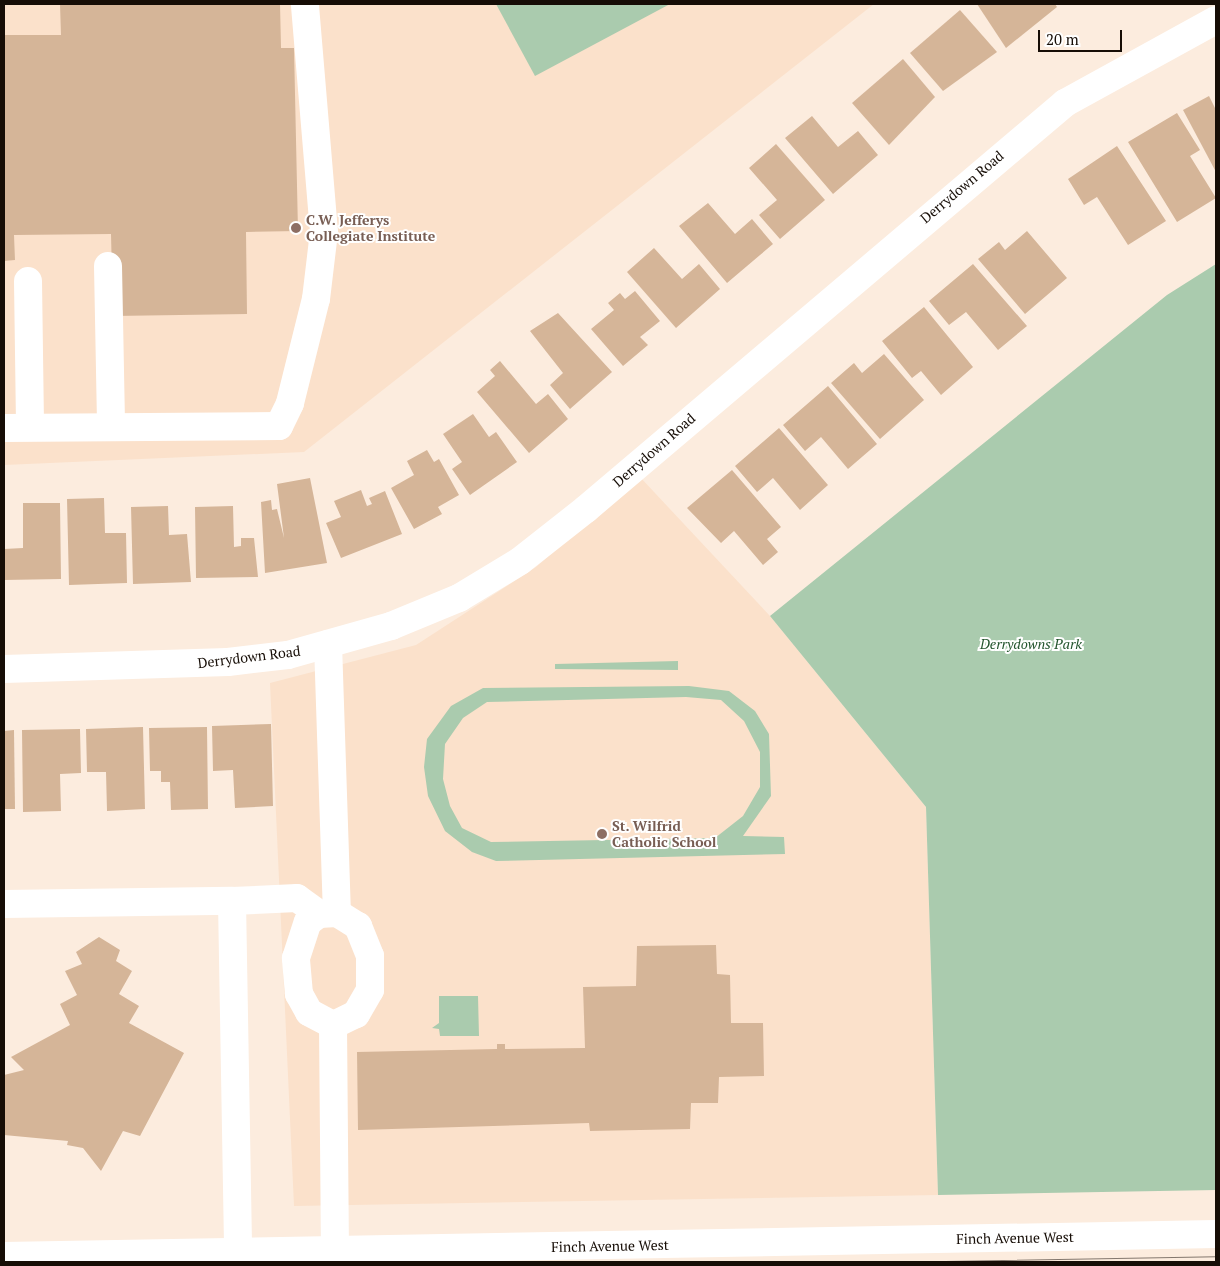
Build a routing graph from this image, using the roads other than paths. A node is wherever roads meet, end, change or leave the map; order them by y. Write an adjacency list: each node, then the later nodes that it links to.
1 (305, 4): 6 (street)
2 (1216, 20): 8 (street, Derrydown Road)
3 (108, 266): 6 (street)
4 (28, 281): 5 (street)
5 (30, 427): 6 (street); 7 (street)
6 (111, 427)
7 (4, 428)
8 (328, 644): 9 (street, Derrydown Road); 12 (street)
9 (4, 669)
10 (232, 901): 11 (street); 12 (street); 16 (street)
11 (4, 904)
12 (328, 913): 13 (street); 13 (street)
13 (333, 1025): 15 (street)
14 (1216, 1234): 15 (street, Finch Avenue West)
15 (335, 1252): 16 (street, Finch Avenue West)
16 (238, 1254): 17 (street, Finch Avenue West)
17 (4, 1256)

